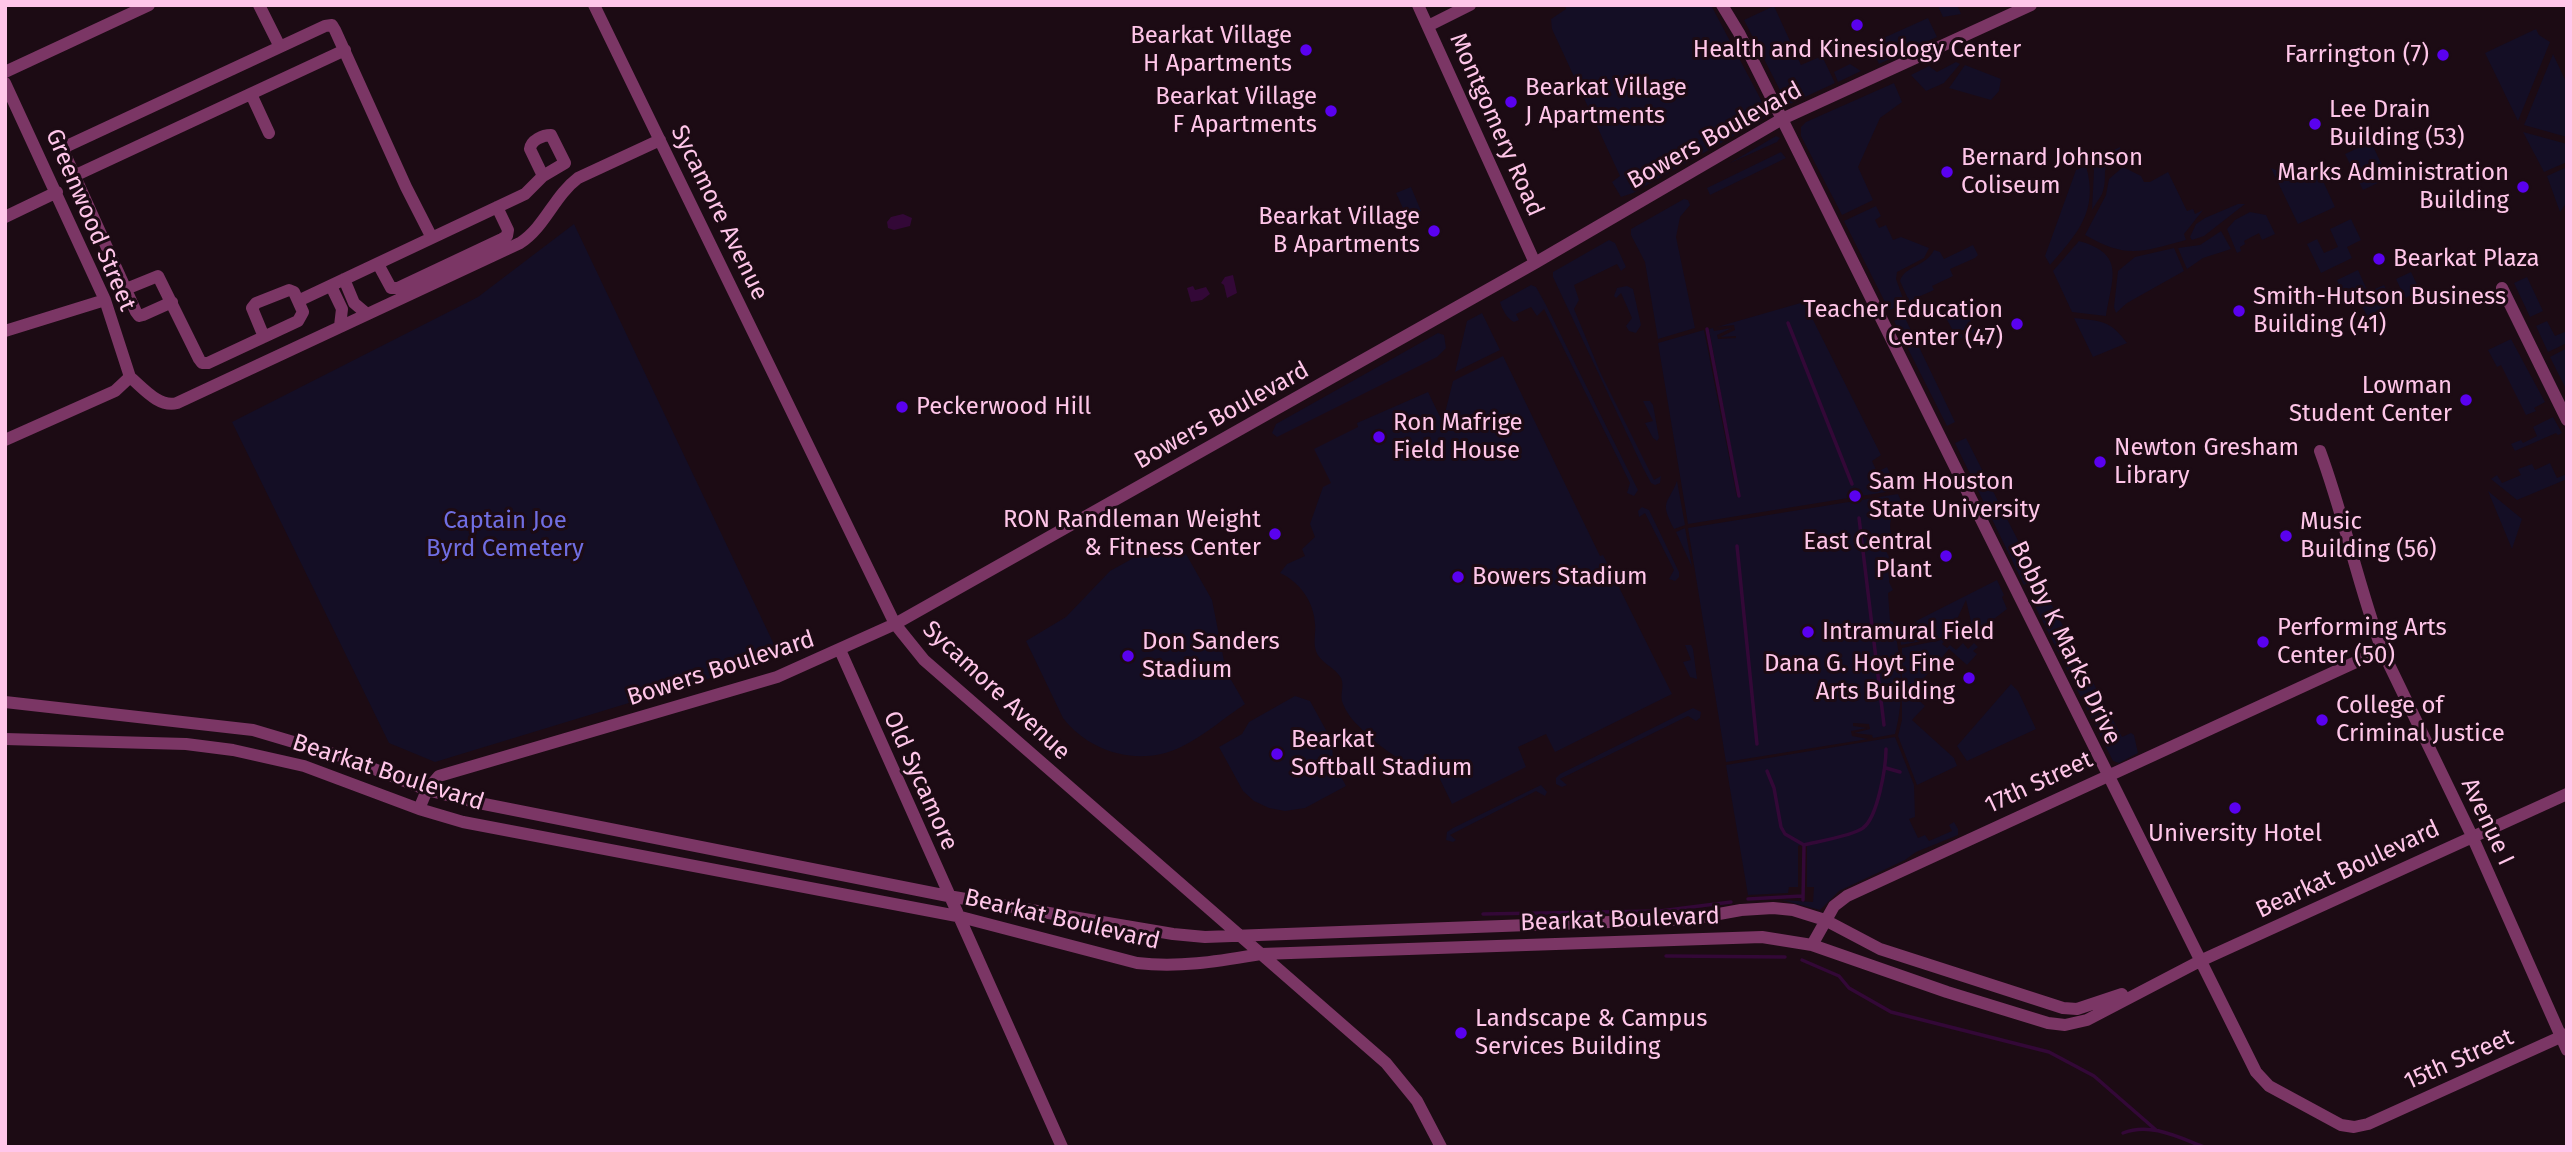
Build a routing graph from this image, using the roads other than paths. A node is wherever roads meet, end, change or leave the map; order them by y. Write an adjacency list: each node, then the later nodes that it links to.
1 (149, 5): 11 (street)
2 (259, 5): 9 (street)
3 (594, 5): 16 (street, Sycamore Avenue)
4 (1419, 5): 8 (street, Montgomery Road)
5 (1470, 5): 8 (street)
6 (1722, 5): 14 (street, Bobby K Marks Drive)
7 (2031, 5): 14 (street, Bowers Boulevard)
8 (1428, 26): 23 (street, Montgomery Road)
9 (280, 47): 10 (street); 17 (street)
10 (345, 50): 13 (street); 22 (street)
11 (5, 72)
12 (5, 83): 19 (street, Greenwood Street)
13 (251, 94): 15 (street); 17 (street)
14 (1782, 119): 23 (street, Bowers Boulevard); 47 (street, Bobby K Marks Drive)
15 (269, 133)
16 (660, 140): 32 (street); 40 (street, Sycamore Avenue)
17 (74, 176): 28 (street)
18 (543, 176): 20 (street)
19 (57, 192): 21 (street); 29 (street, Greenwood Street)
20 (497, 207): 22 (street); 24 (street)
21 (5, 217)
22 (432, 238): 24 (street)
23 (1535, 263): 40 (street, Bowers Boulevard)
24 (378, 264): 25 (street)
25 (344, 279): 26 (street); 32 (street)
26 (331, 286): 30 (street); 33 (street)
27 (2502, 288): 37 (street)
28 (126, 289): 31 (street); 31 (street)
29 (105, 300): 34 (street); 36 (street, Greenwood Street)
30 (298, 301): 35 (street); 35 (street)
31 (172, 302): 35 (street)
32 (367, 314): 33 (street)
33 (340, 326): 36 (street)
34 (5, 331)
35 (264, 337)
36 (130, 377): 38 (street)
37 (2567, 421)
38 (5, 440)
39 (2320, 451): 42 (street, Avenue I)
40 (895, 624): 41 (street, Bowers Boulevard); 55 (street, Sycamore Avenue)
41 (840, 650): 48 (street, Bowers Boulevard); 52 (street, Old Sycamore)
42 (2382, 650): 47 (street, 17th Street); 51 (street, Avenue I)
43 (5, 702): 44 (street, Bearkat Boulevard)
44 (173, 719): 46 (street); 48 (street, Bearkat Boulevard)
45 (5, 739): 46 (street, Bearkat Boulevard)
46 (170, 744): 50 (street, Bearkat Boulevard)
47 (2107, 775): 54 (street, 17th Street); 58 (street, Bobby K Marks Drive)
48 (426, 790): 50 (street); 52 (street, Bearkat Boulevard)
49 (2567, 794): 51 (street, Bearkat Boulevard)
50 (419, 809): 53 (street, Bearkat Boulevard)
51 (2472, 836): 58 (street, Bearkat Boulevard); 60 (street, Avenue I)
52 (948, 896): 53 (street, Old Sycamore); 55 (street, Bearkat Boulevard)
53 (957, 916): 57 (street, Bearkat Boulevard); 63 (street, Old Sycamore)
54 (1825, 920): 55 (street, Bearkat Boulevard); 56 (street, 17th Street); 59 (street, Bearkat Boulevard)
55 (1241, 936): 57 (street, Sycamore Avenue)
56 (1812, 945): 57 (street, Bearkat Boulevard); 59 (street, Bearkat Boulevard)
57 (1261, 954): 64 (street, Sycamore Avenue)
58 (2200, 961): 59 (street, Bearkat Boulevard); 62 (street, Bobby K Marks Drive)
59 (2149, 986)
60 (2564, 1035): 61 (street, Avenue I); 62 (street, 15th Street)
61 (2567, 1050)
62 (2368, 1124)
63 (1062, 1147)
64 (1441, 1147)

